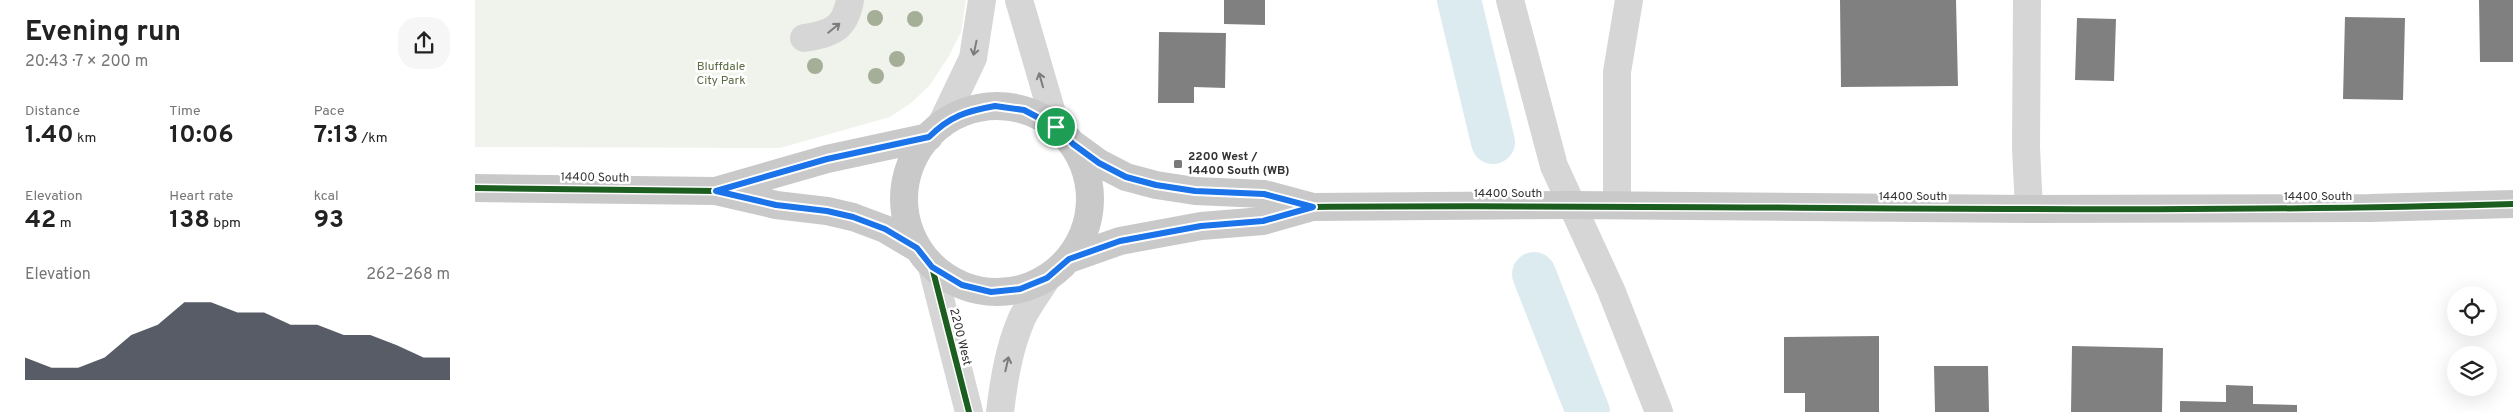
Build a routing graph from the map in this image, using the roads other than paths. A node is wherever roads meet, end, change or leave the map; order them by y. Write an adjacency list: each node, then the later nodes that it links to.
1 (850, 0): 7 (street, one-way to 1)
2 (982, 0): 8 (street, one-way to 8)
3 (1019, 0): 9 (street, one-way to 3)
4 (1510, 0): 13 (street)
5 (1629, 0): 14 (street)
6 (2027, 0): 16 (street)
7 (804, 38)
8 (935, 131): 9 (main road, 14400 South); 11 (main road, 14400 South); 17 (main road)
9 (1064, 136): 15 (main road, 14400 South); 18 (main road)
10 (475, 188): 11 (main road, 14400 South)
11 (716, 191): 17 (main road, 14400 South)
12 (2513, 204): 16 (main road, 14400 South)
13 (1572, 205): 14 (main road, 14400 South); 15 (main road, 14400 South); 22 (street)
14 (1617, 205): 16 (main road, 14400 South)
15 (1313, 207): 18 (main road, 14400 South)
16 (2029, 209)
17 (925, 257): 19 (main road, 14400 South); 20 (street, 2200 West)
18 (1069, 259): 19 (main road, 14400 South)
19 (1047, 278): 21 (street, one-way to 19)
20 (969, 412)
21 (1000, 412)
22 (1659, 412)

